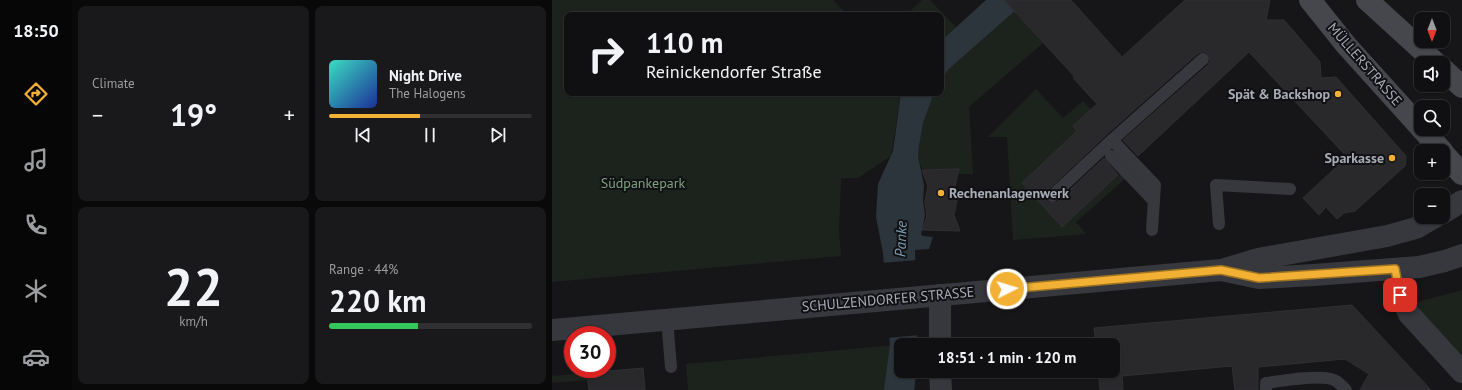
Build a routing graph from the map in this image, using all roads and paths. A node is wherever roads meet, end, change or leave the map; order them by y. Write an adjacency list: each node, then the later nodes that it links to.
1 (1310, 0): 7 (main road, MÜLLERSTRASSE)
2 (1367, 0): 3 (main road)
3 (1428, 56)
4 (1203, 59): 9 (lane)
5 (1450, 76): 6 (main road)
6 (1462, 87)
7 (1414, 120)
8 (1428, 136): 10 (main road, MÜLLERSTRASSE)
9 (1112, 140): 15 (lane); 16 (lane)
10 (1435, 144)
11 (1111, 156): 16 (lane)
12 (1450, 161): 13 (main road, MÜLLERSTRASSE)
13 (1462, 174)
14 (1290, 189): 19 (lane)
15 (1052, 196)
16 (1154, 201): 21 (lane)
17 (1462, 201): 18 (street)
18 (1450, 208)
19 (1219, 224)
20 (1423, 224): 24 (street, SCHULZENDORFER STRASSE)
21 (1152, 230)
22 (1462, 255): 23 (street, SCHULZENDORFER STRASSE)
23 (1395, 269): 24 (street, SCHULZENDORFER STRASSE); 30 (street)
24 (1224, 270): 25 (street, SCHULZENDORFER STRASSE)
25 (931, 295): 26 (street, SCHULZENDORFER STRASSE); 28 (street)
26 (667, 319): 27 (street, SCHULZENDORFER STRASSE); 29 (lane)
27 (552, 330)
28 (939, 338)
29 (671, 367)
30 (1462, 372)
31 (940, 378): 32 (street)
32 (941, 390)
33 (1266, 390): 34 (lane)
34 (1346, 390)

